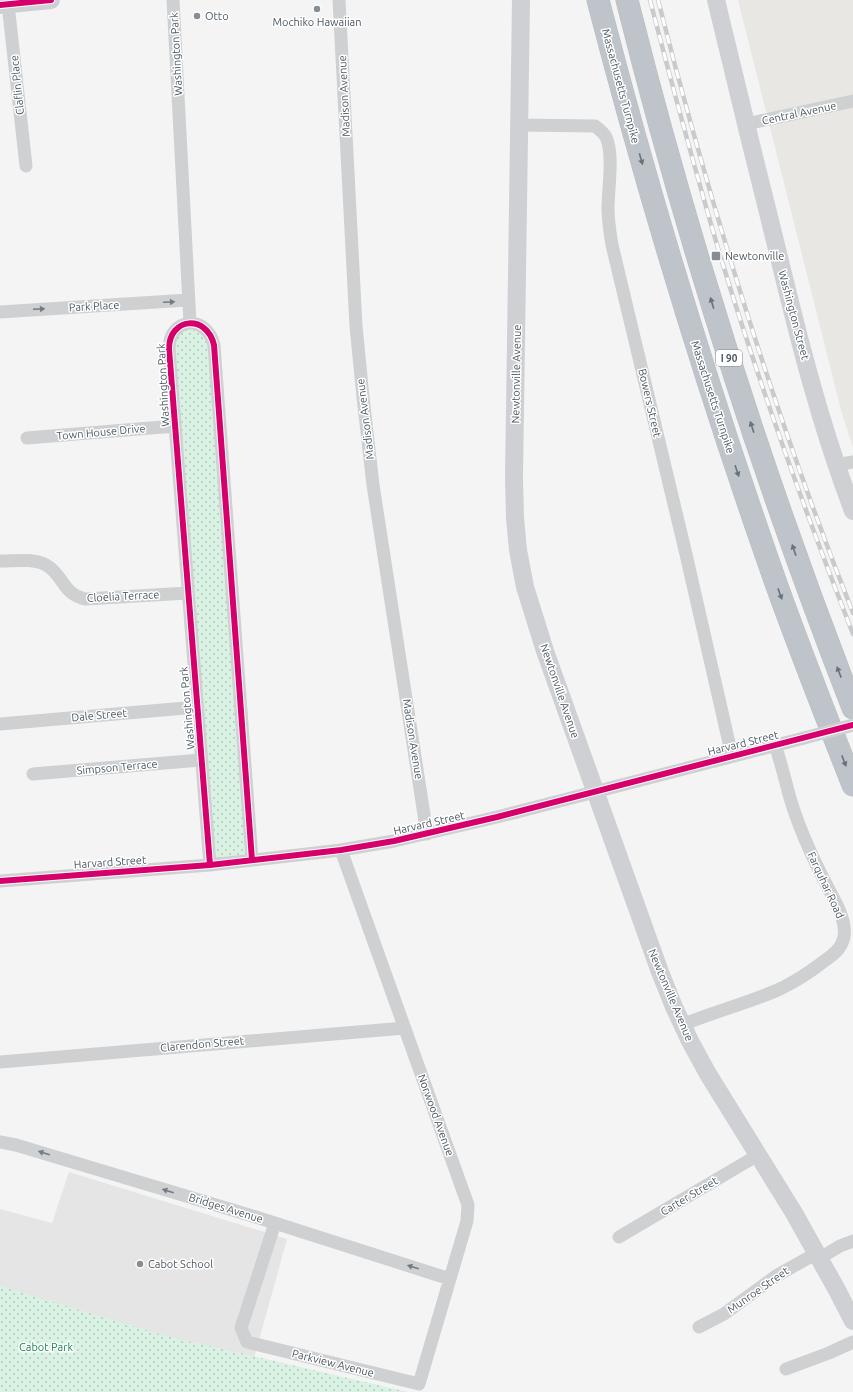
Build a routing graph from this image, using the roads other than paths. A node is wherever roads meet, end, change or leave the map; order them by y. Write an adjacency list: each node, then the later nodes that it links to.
1 (51, 0): 8 (main road)
2 (174, 0): 13 (street, Washington Park)
3 (339, 0): 32 (street, Madison Avenue)
4 (521, 0): 11 (main road, Newtonville Avenue)
5 (598, 0): 30 (highway, Massachusetts Turnpike / I 90, one-way to 30)
6 (627, 0): 23 (highway, I 90, one-way to 6)
7 (716, 0): 10 (main road, Washington Street)
8 (4, 4): 12 (street, Claflin Place)
9 (853, 102): 10 (street, Central Avenue)
10 (746, 124): 18 (main road, Washington Street)
11 (519, 125): 27 (street, Bowers Street); 31 (main road, Newtonville Avenue)
12 (26, 166)
13 (188, 300): 14 (street, Park Place, one-way to 13); 15 (street, Washington Park)
14 (0, 312)
15 (190, 323): 16 (street, Washington Park); 34 (street)
16 (175, 426): 17 (street, Town House Drive); 21 (street, Washington Park)
17 (27, 438)
18 (845, 464): 19 (main road, Washington Street)
19 (853, 511)
20 (0, 561): 21 (street, Cloelia Terrace)
21 (188, 593): 22 (street, Washington Park)
22 (197, 707): 24 (street, Dale Street); 28 (street, Washington Park)
23 (853, 708)
24 (0, 724)
25 (853, 725): 26 (street, Harvard Street, bridge)
26 (775, 745): 27 (street, Harvard Street); 37 (street, Farquhar Road)
27 (732, 756): 31 (street, Harvard Street)
28 (201, 760): 29 (street, Simpson Terrace); 35 (street, Washington Park)
29 (33, 774)
30 (853, 785)
31 (595, 791): 32 (street, Harvard Street); 37 (main road, Newtonville Avenue)
32 (427, 834): 33 (street, Harvard Street)
33 (340, 850): 34 (street, Harvard Street); 38 (street, Norwood Avenue)
34 (252, 860): 35 (street, Harvard Street)
35 (210, 865): 36 (street, Harvard Street)
36 (0, 881)
37 (682, 1025): 41 (main road, Newtonville Avenue)
38 (405, 1028): 39 (street, Clarendon Street); 46 (street, Norwood Avenue)
39 (0, 1062)
40 (0, 1142): 42 (street, Bridges Avenue, one-way to 40)
41 (758, 1155): 43 (street, Carter Street); 45 (main road, Newtonville Avenue)
42 (275, 1223): 46 (street, Bridges Avenue, one-way to 42); 51 (street, Parkview Avenue)
43 (619, 1237)
44 (853, 1242): 45 (street, Munroe Street)
45 (818, 1255): 47 (main road, Newtonville Avenue); 48 (street, Munroe Street)
46 (450, 1279): 51 (street, Norwood Avenue)
47 (853, 1321)
48 (699, 1327)
49 (853, 1342): 50 (street)
50 (786, 1369)
51 (419, 1384)

